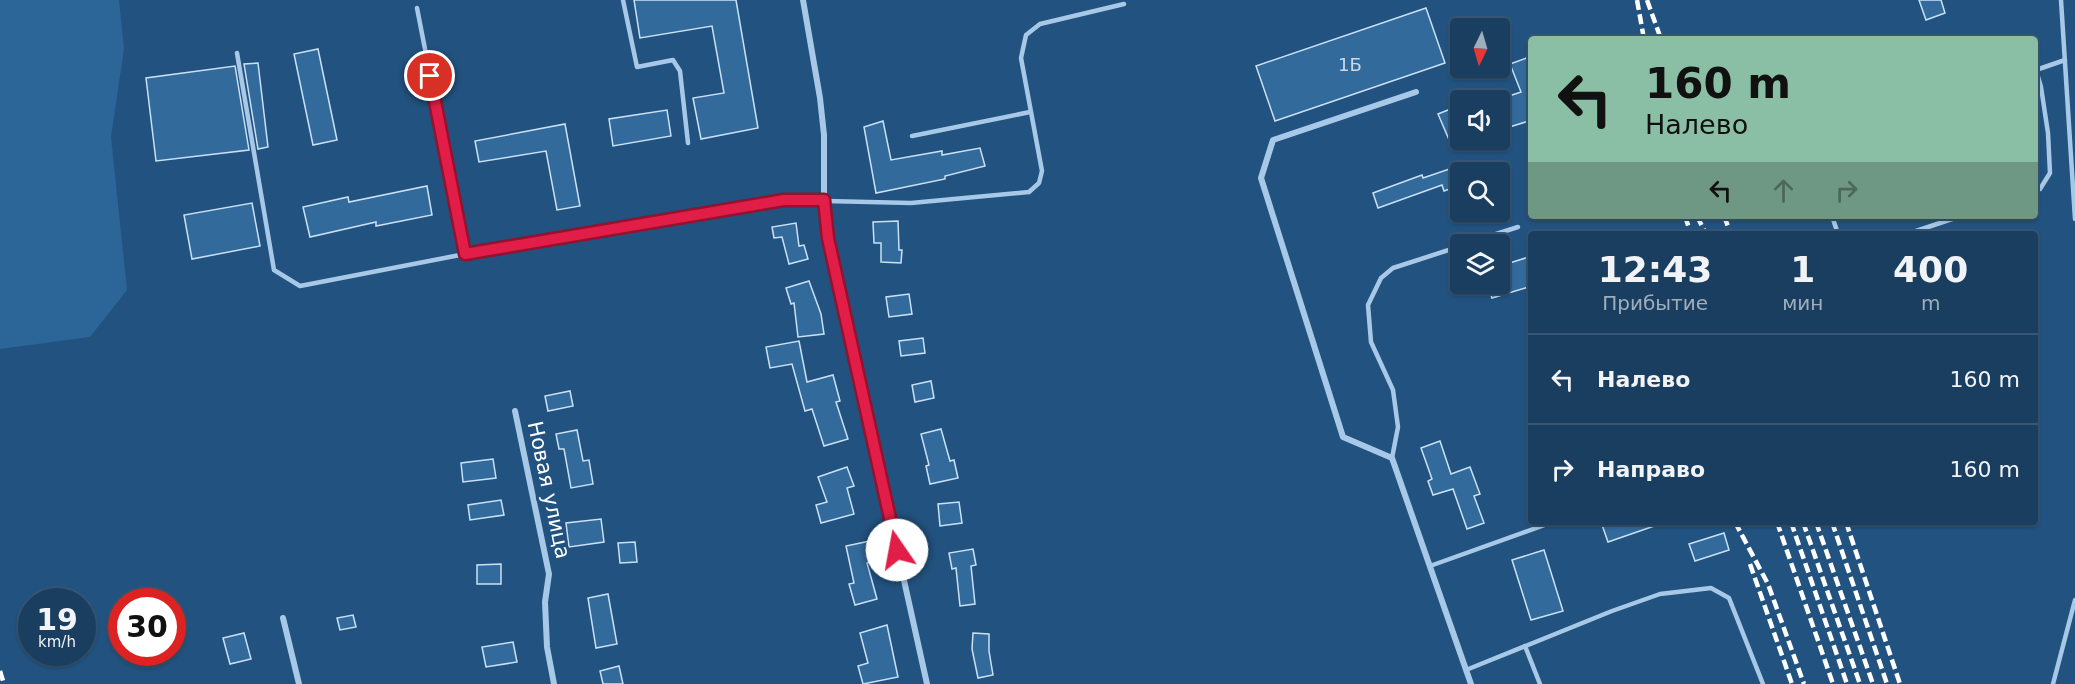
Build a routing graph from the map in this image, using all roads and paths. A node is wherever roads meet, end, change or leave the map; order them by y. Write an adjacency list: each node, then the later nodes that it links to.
1 (623, 0): 14 (lane)
2 (803, 0): 16 (street)
3 (2061, 0): 7 (lane)
4 (1124, 4): 11 (lane)
5 (417, 8): 23 (lane)
6 (237, 53): 23 (lane)
7 (2065, 60): 8 (lane); 12 (lane)
8 (2038, 69)
9 (2038, 78): 15 (lane)
10 (1416, 92): 25 (street)
11 (1030, 112): 13 (lane); 16 (lane)
12 (2072, 127): 18 (lane)
13 (912, 136)
14 (688, 143)
15 (2038, 190)
16 (824, 200): 23 (lane); 34 (street)
17 (1951, 219): 20 (lane)
18 (2075, 219)
19 (1518, 227): 21 (lane)
20 (1916, 231)
21 (1497, 234)
22 (1450, 249): 25 (lane)
23 (465, 254)
24 (515, 411): 33 (street, Новая улица)
25 (1392, 458): 27 (street)
26 (1545, 525): 27 (lane)
27 (1430, 566): 31 (street)
28 (2075, 600): 38 (lane)
29 (284, 618): 32 (street)
30 (1525, 646): 31 (lane); 36 (lane); 37 (lane)
31 (1466, 670): 35 (street)
32 (299, 684)
33 (554, 684)
34 (927, 684)
35 (1471, 684)
36 (1540, 684)
37 (1763, 684)
38 (2053, 684)

